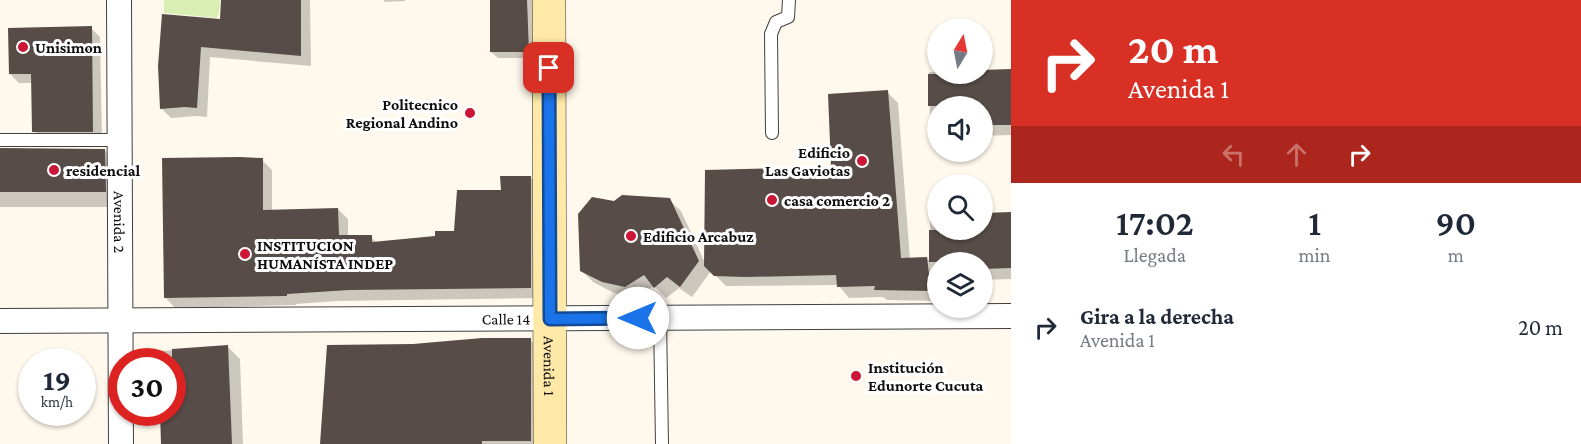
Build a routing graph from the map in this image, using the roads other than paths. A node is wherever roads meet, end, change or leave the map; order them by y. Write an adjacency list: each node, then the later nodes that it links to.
1 (119, 0): 6 (street, Avenida 2)
2 (549, 0): 9 (street, Avenida 1)
3 (789, 0): 4 (lane)
4 (772, 133)
5 (0, 140): 6 (lane)
6 (119, 140): 10 (street, Avenida 2)
7 (1011, 316): 8 (street, Calle 14)
8 (660, 318): 9 (street, Calle 14); 14 (lane)
9 (550, 319): 10 (street, Calle 14); 13 (street, Avenida 1)
10 (120, 320): 11 (street, Calle 14); 12 (street, Avenida 2)
11 (0, 321)
12 (121, 444)
13 (550, 444)
14 (662, 444)

